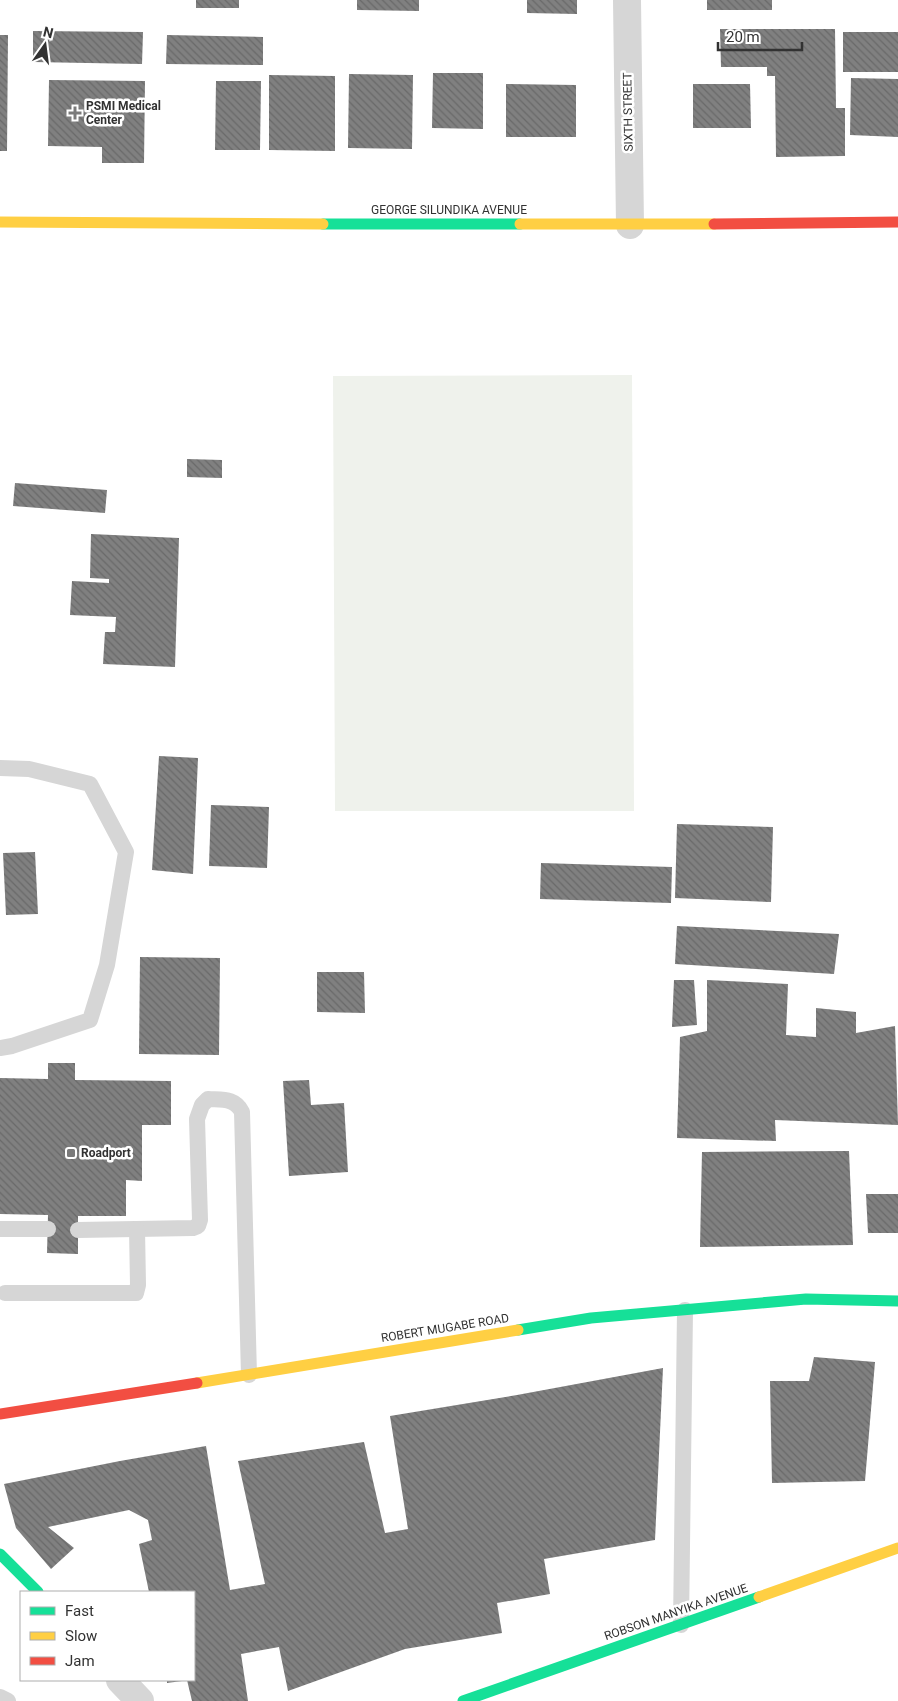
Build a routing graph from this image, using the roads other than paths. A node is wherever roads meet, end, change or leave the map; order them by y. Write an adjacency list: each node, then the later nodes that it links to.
1 (627, 0): 4 (street, SIXTH STREET)
2 (0, 222): 4 (main road, GEORGE SILUNDIKA AVENUE)
3 (898, 222): 4 (main road, GEORGE SILUNDIKA AVENUE)
4 (630, 225)
5 (0, 768): 6 (lane)
6 (0, 1048)
7 (0, 1229): 9 (lane)
8 (137, 1229): 10 (lane); 11 (lane); 14 (lane)
9 (48, 1230)
10 (78, 1230)
11 (5, 1293)
12 (898, 1301): 13 (main road, ROBERT MUGABE ROAD)
13 (685, 1310): 14 (main road, ROBERT MUGABE ROAD); 19 (lane)
14 (249, 1375): 15 (main road, ROBERT MUGABE ROAD)
15 (0, 1414)
16 (898, 1548): 19 (main road, ROBSON MANYIKA AVENUE)
17 (0, 1554): 18 (main road)
18 (37, 1591)
19 (680, 1625): 24 (main road, ROBSON MANYIKA AVENUE)
20 (121, 1681): 23 (street)
21 (0, 1697): 22 (lane)
22 (8, 1701)
23 (140, 1701)
24 (463, 1701)

